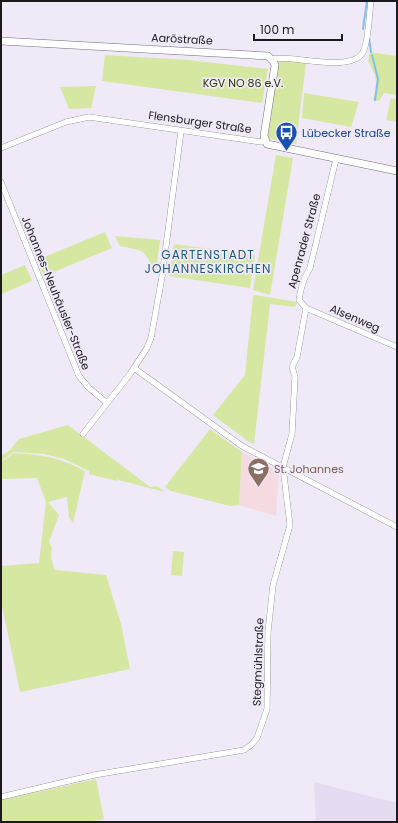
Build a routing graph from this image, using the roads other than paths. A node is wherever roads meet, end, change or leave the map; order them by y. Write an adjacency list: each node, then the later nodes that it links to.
1 (371, 1): 3 (street, Aaröstraße)
2 (1, 41): 3 (street, Aaröstraße)
3 (272, 59): 5 (street)
4 (181, 131): 5 (street, Flensburger Straße); 6 (street, Flensburger Straße); 12 (street)
5 (265, 141): 7 (street, Flensburger Straße)
6 (1, 148)
7 (336, 159): 8 (street, Flensburger Straße); 10 (street, Apenrader Straße)
8 (397, 172)
9 (1, 182): 13 (street, Johannes-Neuhäusler-Straße)
10 (306, 308): 11 (street, Alsenweg); 15 (street, Apenrader Straße)
11 (397, 347)
12 (134, 368): 13 (street); 15 (street)
13 (107, 403): 14 (street)
14 (83, 434)
15 (283, 467): 16 (street); 17 (street, Stegmühlstraße)
16 (397, 526)
17 (1, 797)

